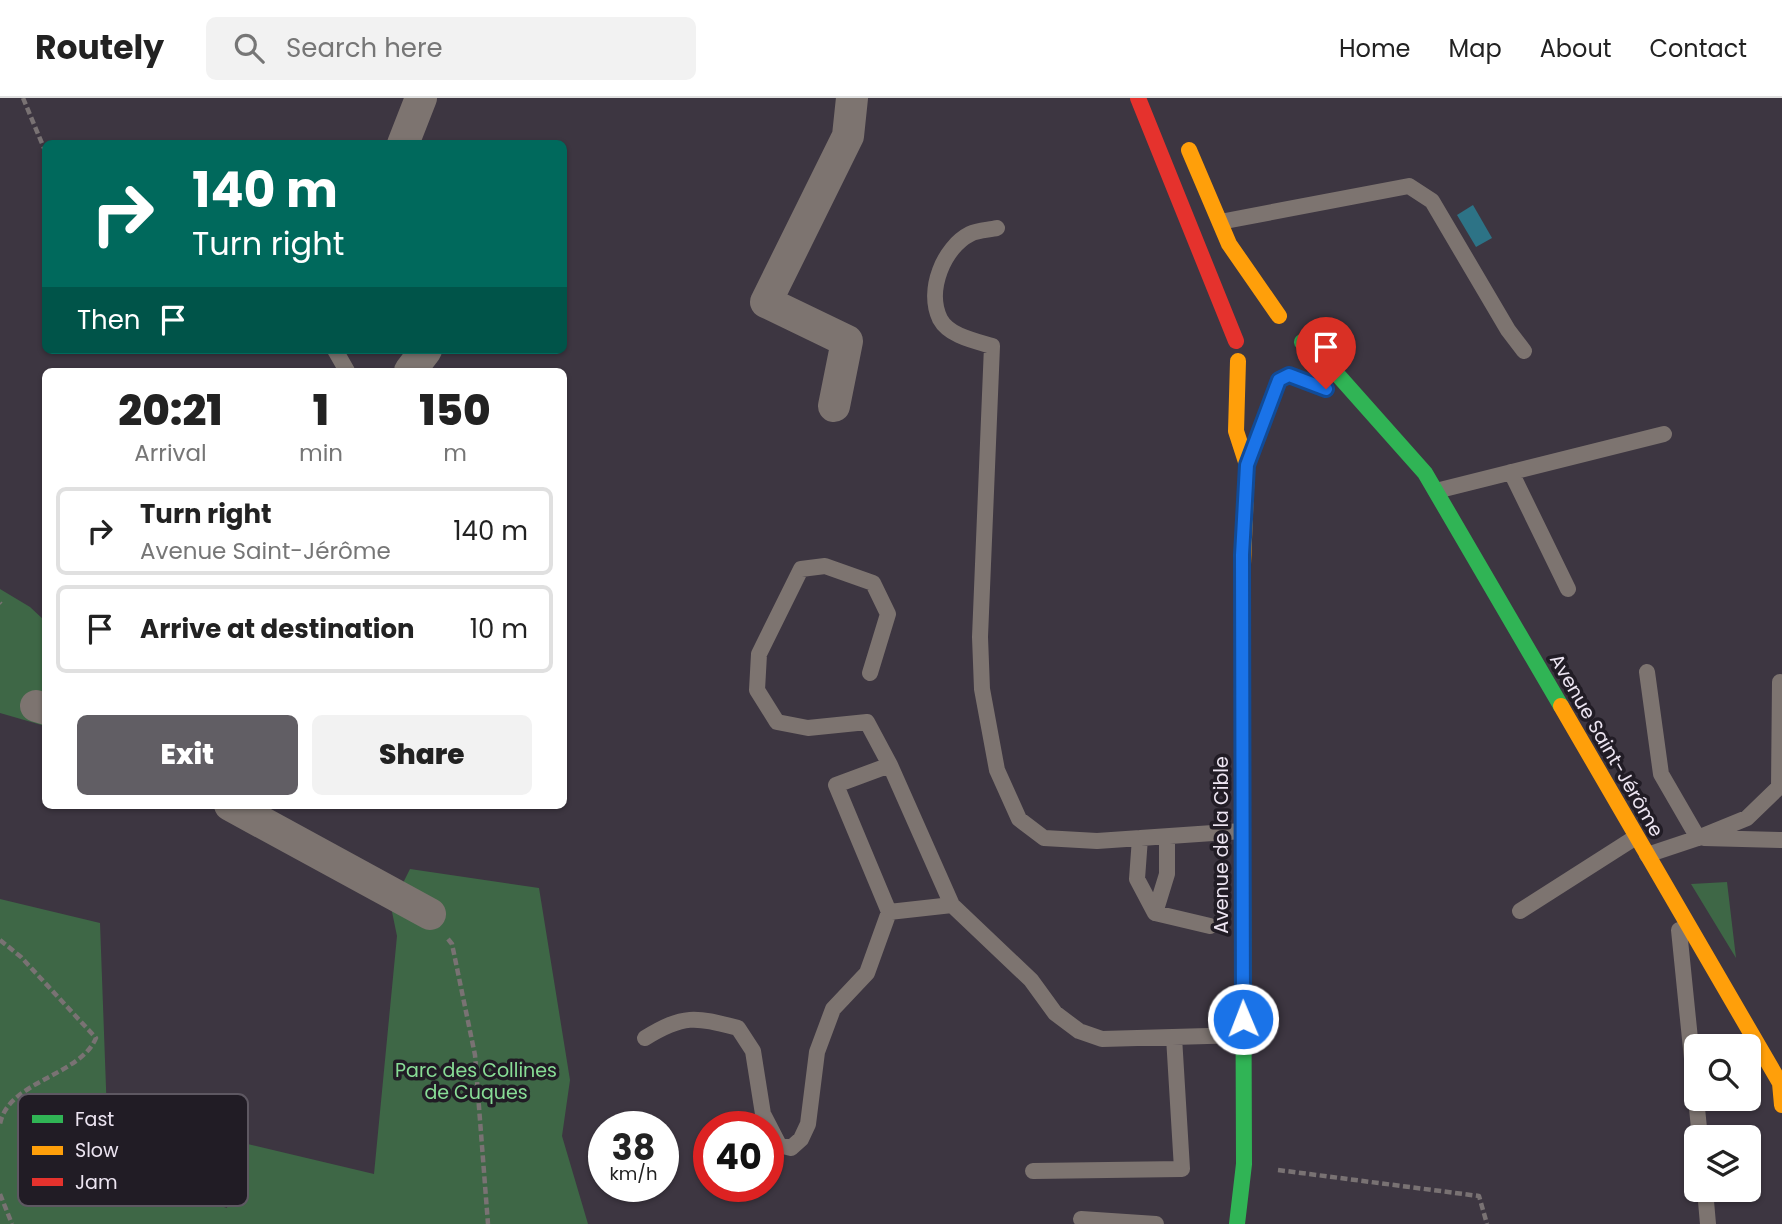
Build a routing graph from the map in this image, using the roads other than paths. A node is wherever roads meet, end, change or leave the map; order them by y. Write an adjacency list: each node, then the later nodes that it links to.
1 (421, 98): 5 (street)
2 (852, 98): 17 (street)
3 (1138, 98): 9 (street)
4 (1182, 134): 6 (street)
5 (405, 140)
6 (1220, 222): 8 (street); 11 (lane)
7 (997, 228): 32 (lane)
8 (1279, 316): 9 (street); 10 (street)
9 (1236, 341): 13 (street)
10 (1302, 342): 15 (street); 18 (street, Avenue Saint-Jérôme)
11 (1524, 351)
12 (423, 354): 14 (street)
13 (1238, 361): 15 (street); 20 (street, Avenue de la Cible)
14 (412, 368)
15 (1293, 373): 20 (street, Avenue de la Cible)
16 (1326, 389): 18 (street, Avenue Saint-Jérôme)
17 (834, 405)
18 (1374, 419): 22 (street, Avenue Saint-Jérôme)
19 (1664, 434): 21 (lane)
20 (1247, 465): 29 (street, Avenue de la Cible)
21 (1511, 472): 22 (lane); 23 (lane)
22 (1436, 491): 31 (street, Avenue Saint-Jérôme)
23 (1568, 589)
24 (1647, 672): 33 (lane)
25 (870, 673): 27 (lane)
26 (1780, 682): 33 (lane)
27 (890, 765): 36 (lane); 39 (lane)
28 (237, 809): 41 (street)
29 (1242, 831): 30 (lane); 43 (street, Avenue de la Cible)
30 (1167, 837): 32 (lane); 40 (lane)
31 (1636, 837): 35 (street, Avenue Saint-Jérôme); 38 (lane)
32 (1140, 838): 40 (lane)
33 (1698, 838): 34 (lane); 35 (lane)
34 (1782, 840)
35 (1647, 855): 37 (street, Avenue Saint-Jérôme)
36 (952, 905): 39 (lane); 44 (lane)
37 (1677, 906): 46 (street, Avenue Saint-Jérôme); 47 (lane)
38 (1520, 911)
39 (889, 912): 45 (lane)
40 (1154, 913): 42 (lane)
41 (430, 914)
42 (1210, 926)
43 (1243, 1035): 44 (lane); 52 (street, Avenue de la Cible)
44 (1174, 1037): 48 (lane)
45 (645, 1038)
46 (1782, 1105)
47 (1699, 1125)
48 (1032, 1171)
49 (1706, 1202): 53 (lane)
50 (1080, 1219): 51 (lane)
51 (1156, 1224)
52 (1237, 1224)
53 (1708, 1224)

